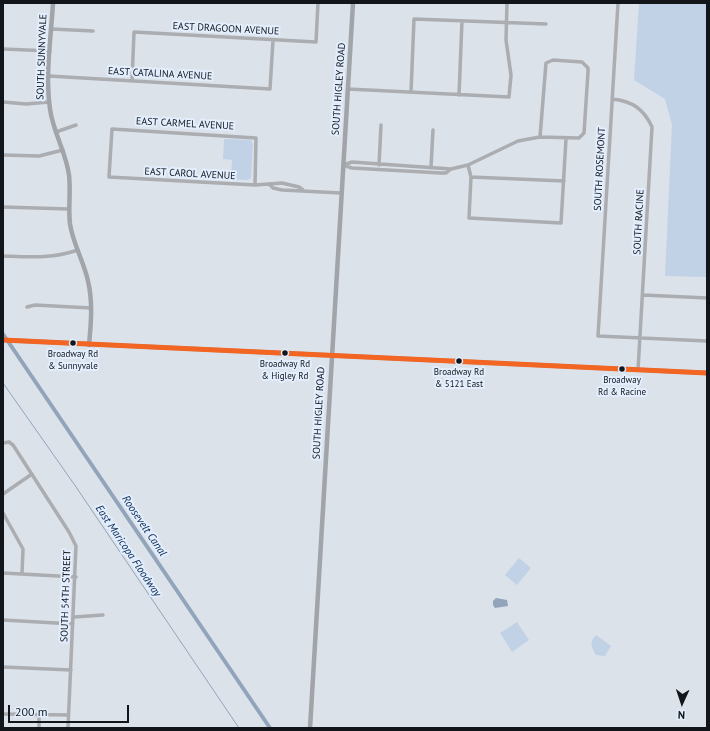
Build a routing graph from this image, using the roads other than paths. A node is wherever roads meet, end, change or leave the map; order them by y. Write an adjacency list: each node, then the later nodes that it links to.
1 (53, 3): 9 (main road, SOUTH SUNNYVALE)
2 (318, 3): 11 (street, EAST DRAGOON AVENUE)
3 (353, 3): 16 (main road, SOUTH HIGLEY ROAD)
4 (507, 3): 7 (street)
5 (618, 3): 19 (street, SOUTH ROSEMONT)
6 (462, 21): 7 (street); 17 (street); 18 (street)
7 (506, 22): 8 (street); 18 (street)
8 (546, 24)
9 (52, 29): 10 (street); 13 (main road, SOUTH SUNNYVALE)
10 (93, 32)
11 (273, 40): 15 (street, EAST CATALINA AVENUE); 15 (street, EAST DRAGOON AVENUE)
12 (3, 49): 13 (street)
13 (50, 51): 14 (main road, SOUTH SUNNYVALE)
14 (49, 76): 15 (street, EAST CATALINA AVENUE); 21 (main road, SOUTH SUNNYVALE)
15 (132, 81)
16 (348, 89): 17 (street); 31 (main road, SOUTH HIGLEY ROAD)
17 (411, 92): 18 (street)
18 (459, 95)
19 (612, 100): 48 (street, SOUTH RACINE); 52 (street, SOUTH ROSEMONT)
20 (3, 102): 21 (street)
21 (49, 102): 25 (main road, SOUTH SUNNYVALE)
22 (381, 125): 30 (street)
23 (76, 126): 25 (street)
24 (433, 130): 33 (street)
25 (56, 132): 28 (main road, SOUTH SUNNYVALE)
26 (540, 137): 27 (street); 27 (street); 32 (street)
27 (566, 139): 39 (street)
28 (63, 150): 29 (street); 45 (main road, SOUTH SUNNYVALE)
29 (3, 155)
30 (379, 163): 31 (street); 33 (street); 35 (street)
31 (343, 165): 35 (street); 43 (main road, SOUTH HIGLEY ROAD)
32 (468, 165): 34 (street); 38 (street)
33 (431, 166): 34 (street); 36 (street)
34 (451, 169): 36 (street)
35 (379, 170): 36 (street)
36 (431, 172)
37 (110, 177): 40 (street, EAST CAROL AVENUE); 40 (street, EAST CARMEL AVENUE)
38 (471, 177): 39 (street); 39 (street)
39 (564, 181)
40 (255, 185): 41 (street, EAST CAROL AVENUE)
41 (270, 185): 42 (street, EAST CAROL AVENUE); 42 (street, EAST CAROL AVENUE)
42 (303, 190): 43 (street, EAST CAROL AVENUE)
43 (341, 193): 56 (main road, SOUTH HIGLEY ROAD)
44 (3, 207): 45 (street)
45 (69, 209): 46 (main road, SOUTH SUNNYVALE)
46 (78, 250): 47 (street); 51 (main road, SOUTH SUNNYVALE)
47 (3, 256)
48 (643, 295): 49 (street); 52 (street, SOUTH RACINE)
49 (707, 298)
50 (27, 307): 51 (street)
51 (91, 308): 55 (main road, SOUTH SUNNYVALE)
52 (640, 338): 54 (street); 57 (street, SOUTH RACINE)
53 (3, 340): 55 (main road)
54 (707, 341)
55 (90, 345): 56 (main road)
56 (331, 356): 57 (main road); 77 (main road, SOUTH HIGLEY ROAD)
57 (638, 370): 58 (main road)
58 (707, 373)
59 (3, 442): 60 (street, SOUTH 54TH STREET)
60 (32, 474): 61 (street); 65 (street, SOUTH 54TH STREET)
61 (3, 494)
62 (3, 513): 64 (street)
63 (3, 573): 64 (street)
64 (22, 574): 65 (street)
65 (76, 577): 67 (street, SOUTH 54TH STREET)
66 (103, 615): 67 (street)
67 (74, 617): 69 (street, SOUTH 54TH STREET)
68 (3, 620): 69 (street)
69 (73, 624): 71 (street, SOUTH 54TH STREET)
70 (3, 666): 71 (street)
71 (71, 670): 74 (street, SOUTH 54TH STREET)
72 (3, 714): 73 (street)
73 (39, 715): 74 (street); 75 (street)
74 (68, 715): 76 (street, SOUTH 54TH STREET)
75 (39, 728)
76 (68, 728)
77 (310, 728)

